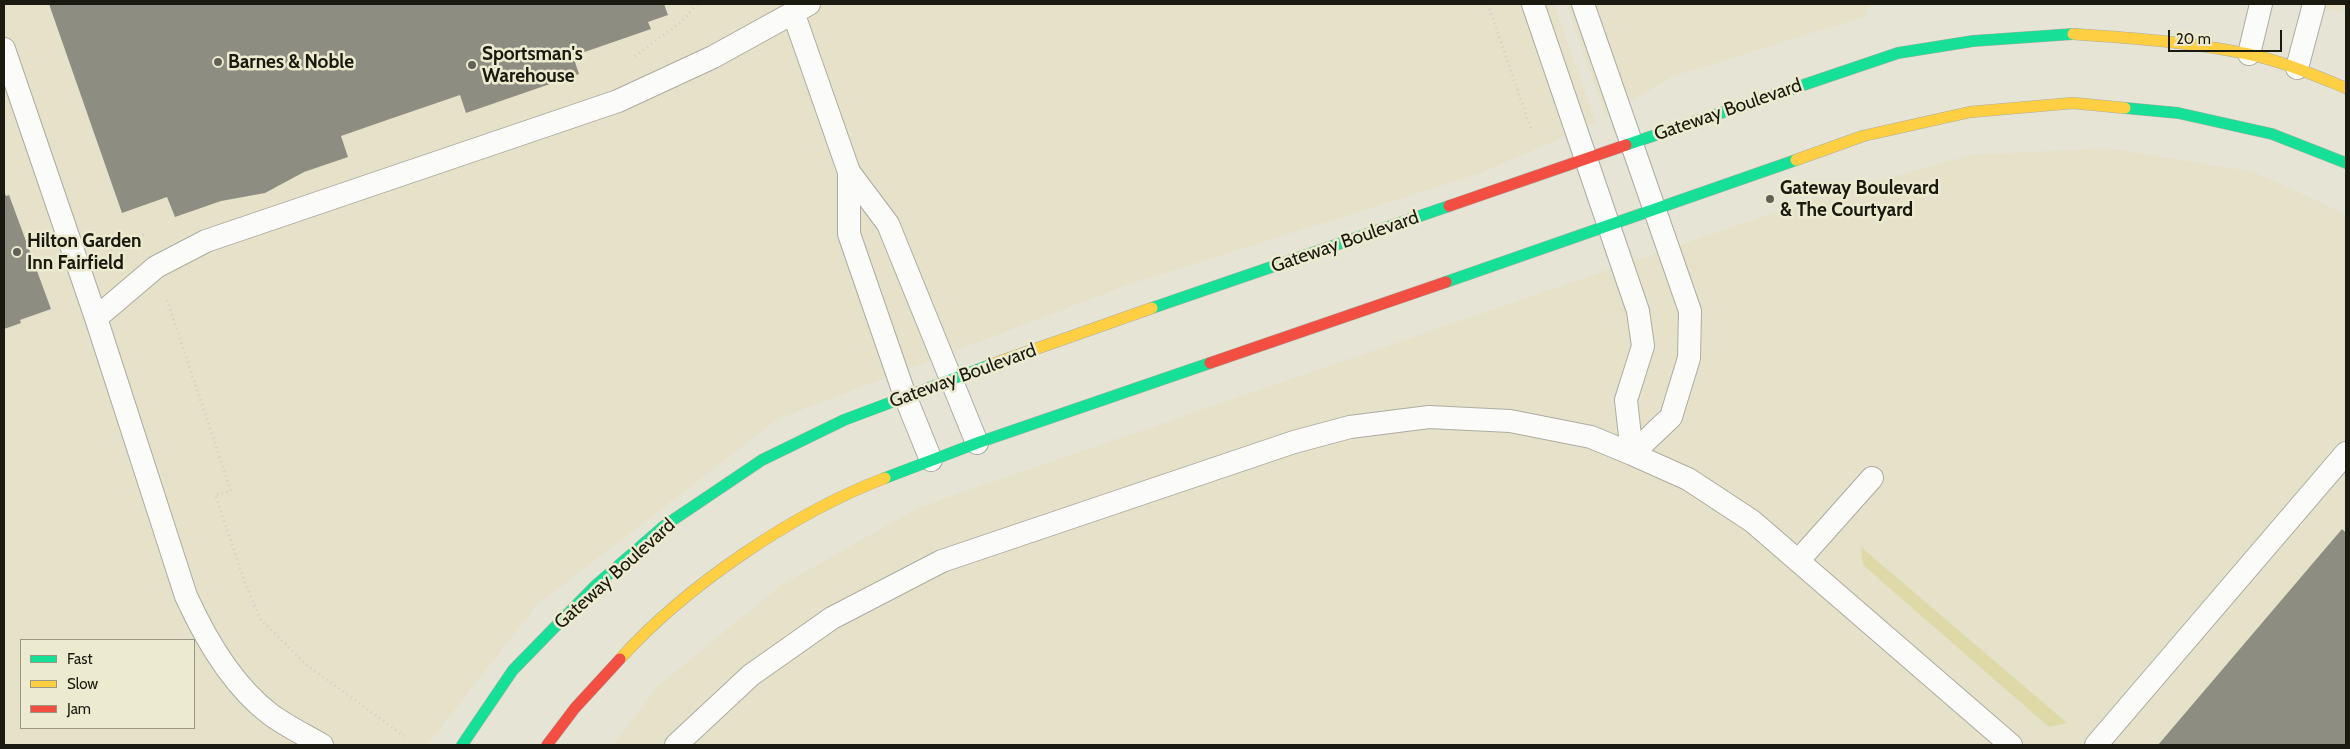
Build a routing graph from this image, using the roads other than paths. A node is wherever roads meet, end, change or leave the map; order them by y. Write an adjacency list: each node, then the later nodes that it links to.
1 (1532, 4): 11 (lane)
2 (1583, 4): 10 (lane)
3 (2261, 4): 7 (lane)
4 (2314, 4): 8 (lane)
5 (801, 8): 13 (lane); 16 (lane)
6 (4, 49): 16 (lane)
7 (2249, 54): 8 (street, Gateway Boulevard); 10 (street, Gateway Boulevard)
8 (2298, 68): 9 (street, Gateway Boulevard)
9 (2346, 88)
10 (1632, 143): 11 (street, Gateway Boulevard); 14 (lane)
11 (1586, 159): 15 (lane); 17 (street, Gateway Boulevard)
12 (2346, 163): 14 (street)
13 (849, 172): 17 (lane); 18 (lane)
14 (1655, 210): 15 (street); 21 (lane)
15 (1608, 226): 19 (street); 21 (lane)
16 (96, 318): 25 (lane)
17 (951, 379): 18 (street, Gateway Boulevard); 19 (lane)
18 (905, 396): 22 (lane); 26 (street, Gateway Boulevard)
19 (977, 443): 22 (street)
20 (2346, 453): 30 (lane)
21 (1632, 454): 24 (lane); 28 (lane)
22 (931, 460): 27 (street)
23 (1872, 478): 24 (lane)
24 (1798, 561): 29 (lane)
25 (322, 745)
26 (462, 745)
27 (548, 745)
28 (676, 745)
29 (2011, 745)
30 (2096, 745)

